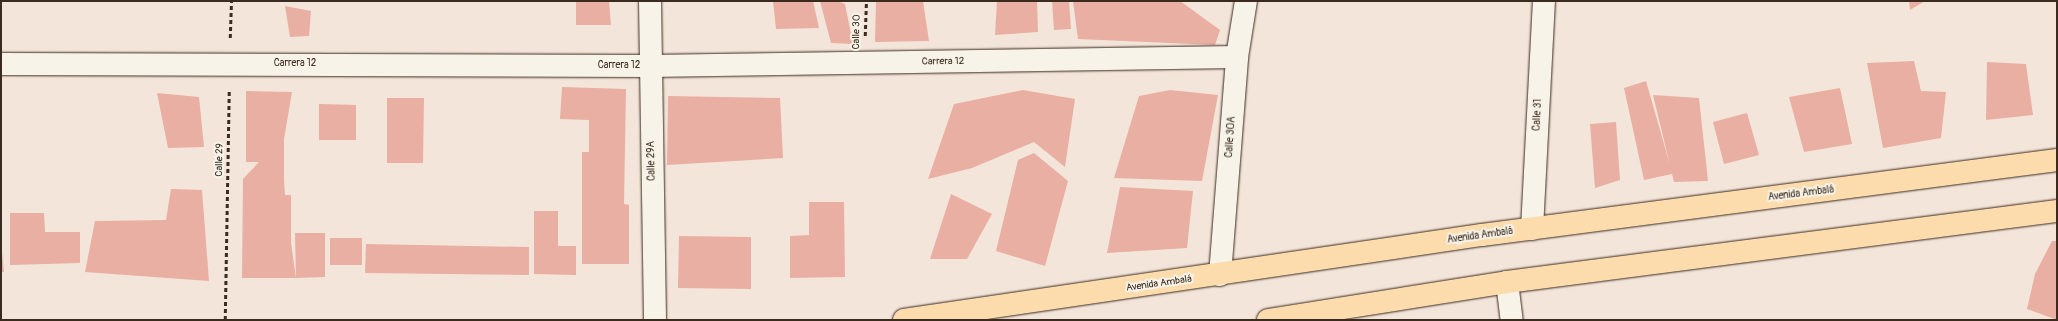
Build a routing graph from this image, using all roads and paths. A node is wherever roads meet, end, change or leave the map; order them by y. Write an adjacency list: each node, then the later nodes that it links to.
1 (230, 1): 9 (path, Calle 29)
2 (650, 1): 10 (street, Calle 29A)
3 (866, 1): 7 (path, Calle 30)
4 (1246, 1): 6 (street, Calle 30A)
5 (1544, 1): 13 (street, Calle 31)
6 (1237, 57): 7 (street, Carrera 12); 14 (street, Calle 30A)
7 (864, 63): 10 (street, Carrera 12)
8 (1, 64): 9 (street, Carrera 12)
9 (229, 64): 10 (street, Carrera 12); 16 (path, Calle 29)
10 (650, 66): 17 (street, Calle 29A)
11 (2057, 160): 13 (main road, Avenida Ambalá)
12 (2057, 211): 15 (main road)
13 (1532, 229): 14 (main road, Avenida Ambalá)
14 (1220, 275): 18 (main road, Avenida Ambalá)
15 (1507, 282): 19 (main road); 20 (street)
16 (225, 320)
17 (655, 320)
18 (904, 320)
19 (1268, 320)
20 (1512, 320)

